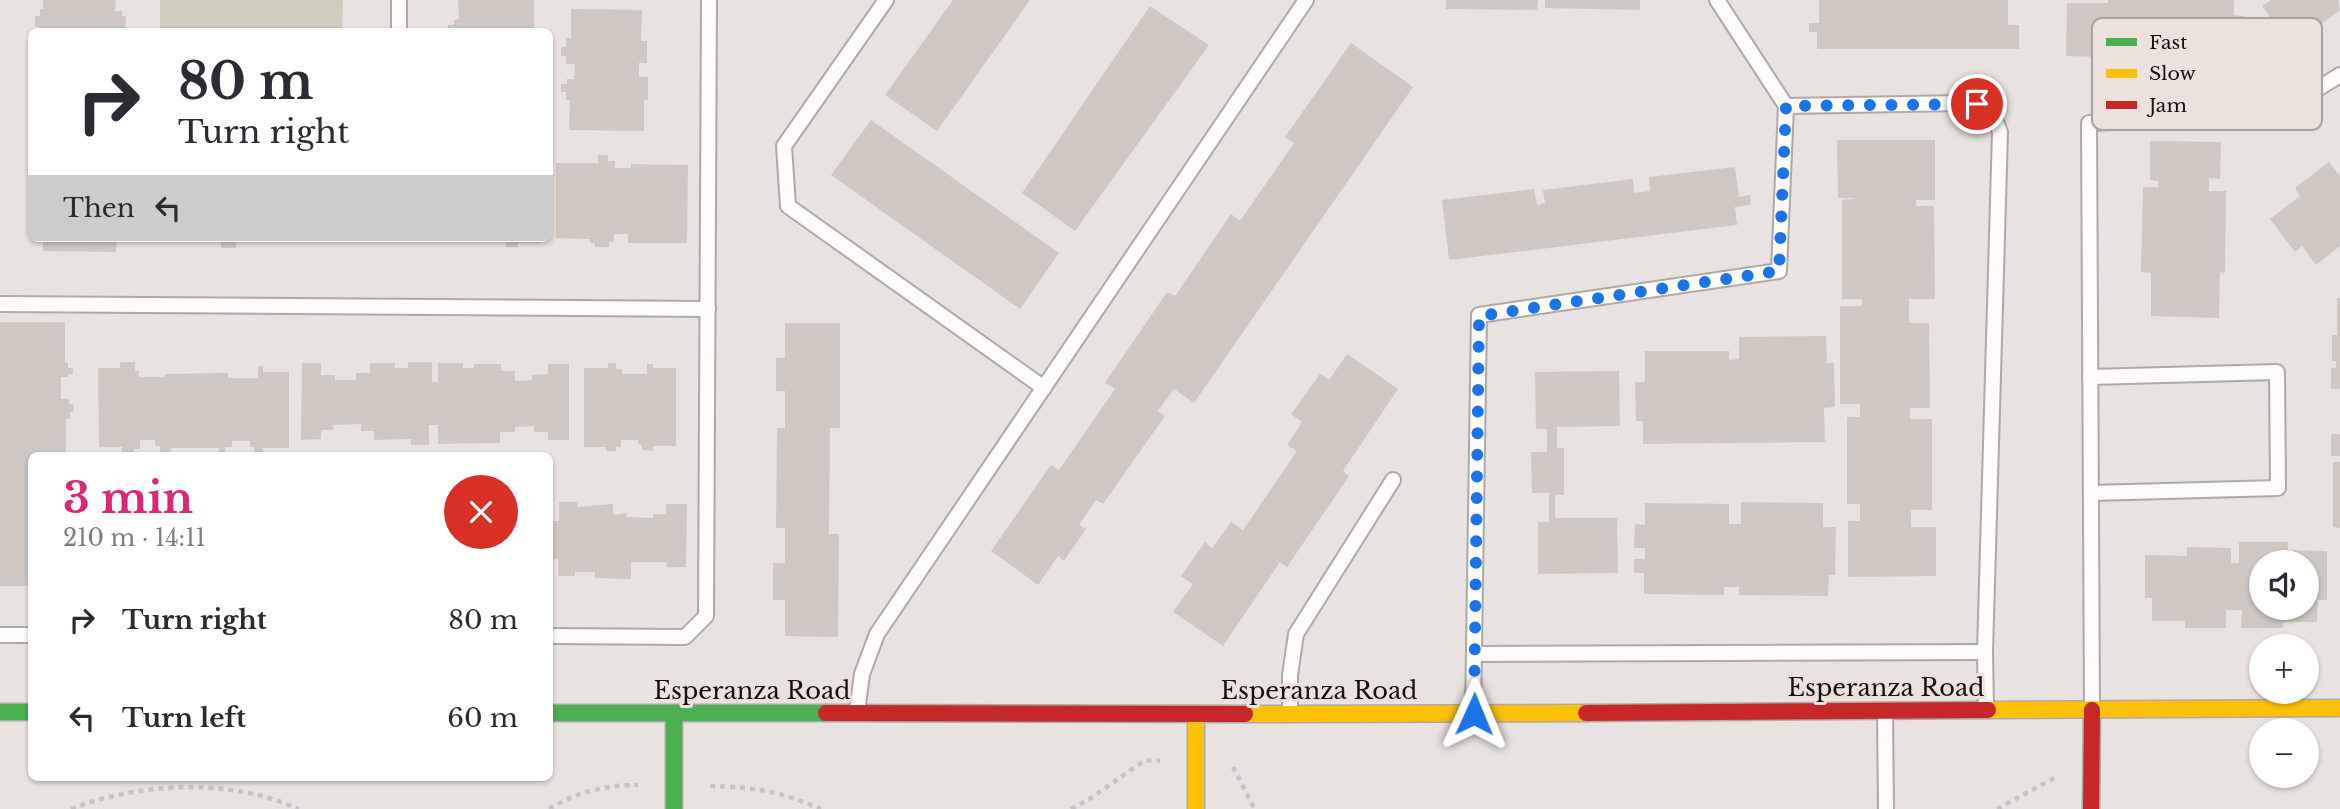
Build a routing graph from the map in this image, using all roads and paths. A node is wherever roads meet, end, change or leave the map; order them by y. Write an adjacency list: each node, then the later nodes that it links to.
1 (398, 0): 6 (lane)
2 (709, 0): 12 (lane)
3 (886, 0): 14 (lane)
4 (1306, 0): 14 (lane)
5 (1717, 0): 9 (lane)
6 (399, 28)
7 (2340, 75): 8 (lane)
8 (2322, 86)
9 (1786, 106): 20 (lane); 21 (lane)
10 (2092, 123): 13 (lane)
11 (0, 304): 12 (lane)
12 (708, 309): 19 (lane)
13 (2090, 377): 16 (lane); 16 (lane)
14 (1044, 388): 29 (lane)
15 (1393, 481): 30 (lane)
16 (2091, 494): 25 (lane)
17 (0, 635): 18 (lane)
18 (28, 635)
19 (553, 636)
20 (1985, 652): 21 (lane); 24 (lane)
21 (1475, 654): 33 (lane)
22 (2340, 708): 25 (street, Esperanza Road)
23 (1885, 710): 24 (street, Esperanza Road); 33 (street, Esperanza Road); 38 (lane)
24 (1986, 710): 25 (street, Esperanza Road)
25 (2092, 710): 39 (street)
26 (0, 712): 27 (street)
27 (28, 712)
28 (553, 713): 31 (street, Esperanza Road)
29 (857, 713): 31 (street, Esperanza Road); 32 (street, Esperanza Road)
30 (1290, 713): 32 (street, Esperanza Road); 33 (street, Esperanza Road)
31 (674, 714): 36 (street)
32 (1196, 714): 37 (street)
33 (1474, 714)
34 (71, 809): 35 (path)
35 (299, 809)
36 (674, 809)
37 (1196, 809)
38 (1886, 809)
39 (2091, 809)

